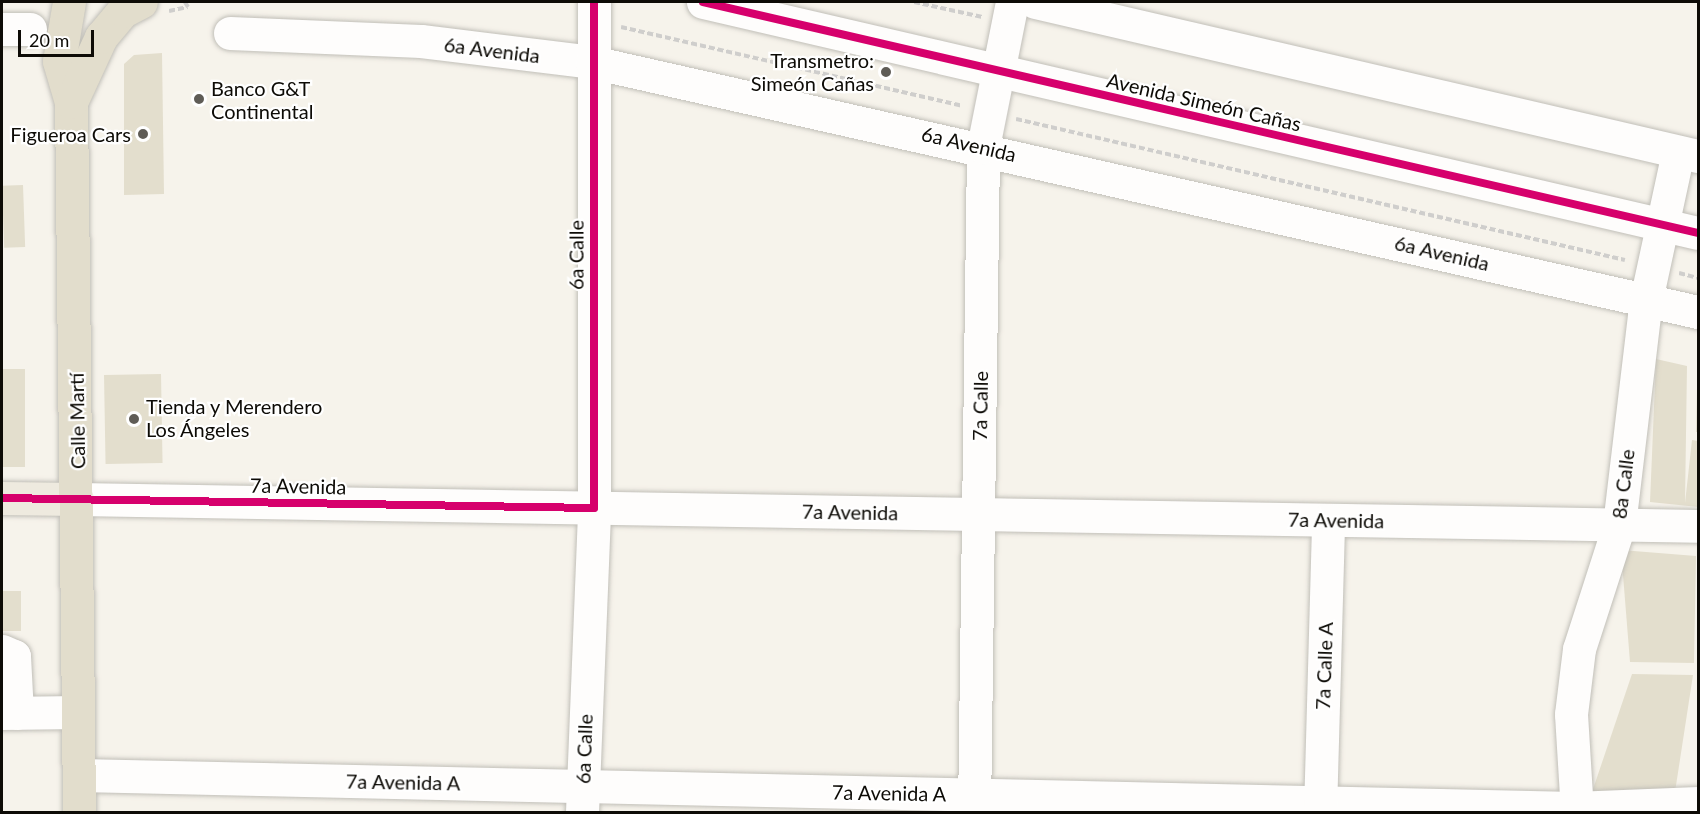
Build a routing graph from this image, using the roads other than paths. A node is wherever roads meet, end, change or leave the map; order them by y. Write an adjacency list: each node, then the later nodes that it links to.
1 (69, 2): 10 (highway, Calle Martí)
2 (703, 2): 9 (street, Avenida Simeón Cañas)
3 (1012, 2): 9 (street, 7a Calle)
4 (1035, 2): 12 (street)
5 (153, 8): 10 (highway, Calle Martí)
6 (594, 12): 8 (street, 6a Calle)
7 (230, 33): 8 (street, 6a Avenida)
8 (592, 62): 11 (street, 6a Avenida); 19 (street, 6a Calle)
9 (998, 72): 11 (street, 7a Calle); 13 (street, Avenida Simeón Cañas)
10 (71, 102): 18 (highway, Calle Martí)
11 (983, 147): 15 (street, 6a Avenida); 20 (street, 7a Calle)
12 (1688, 154): 13 (street, 8a Calle)
13 (1662, 225): 14 (street, Avenida Simeón Cañas); 15 (street, 8a Calle)
14 (1698, 233)
15 (1646, 300): 16 (street, 6a Avenida); 22 (street, 8a Calle)
16 (1698, 312)
17 (2, 498): 18 (main road, 7a Avenida)
18 (77, 499): 19 (street, 7a Avenida); 25 (highway, Calle Martí)
19 (594, 508): 20 (street, 7a Avenida); 28 (street, 6a Calle)
20 (978, 514): 21 (street, 7a Avenida); 31 (street, 7a Calle)
21 (1328, 520): 22 (street, 7a Avenida); 32 (street, 7a Calle A)
22 (1619, 525): 23 (street, 7a Avenida); 33 (street, 8a Calle)
23 (1698, 526)
24 (2, 651): 26 (street)
25 (78, 712): 26 (street); 27 (highway, Calle Martí)
26 (9, 713)
27 (79, 775): 28 (street, 7a Avenida A); 34 (highway, Calle Martí)
28 (582, 799): 29 (street, 7a Avenida A)
29 (700, 801): 31 (street, 7a Avenida A)
30 (1698, 802): 33 (street, 7a Avenida A)
31 (974, 804): 32 (street, 7a Avenida A)
32 (1320, 807): 33 (street, 7a Avenida A)
33 (1576, 810)
34 (79, 813)

